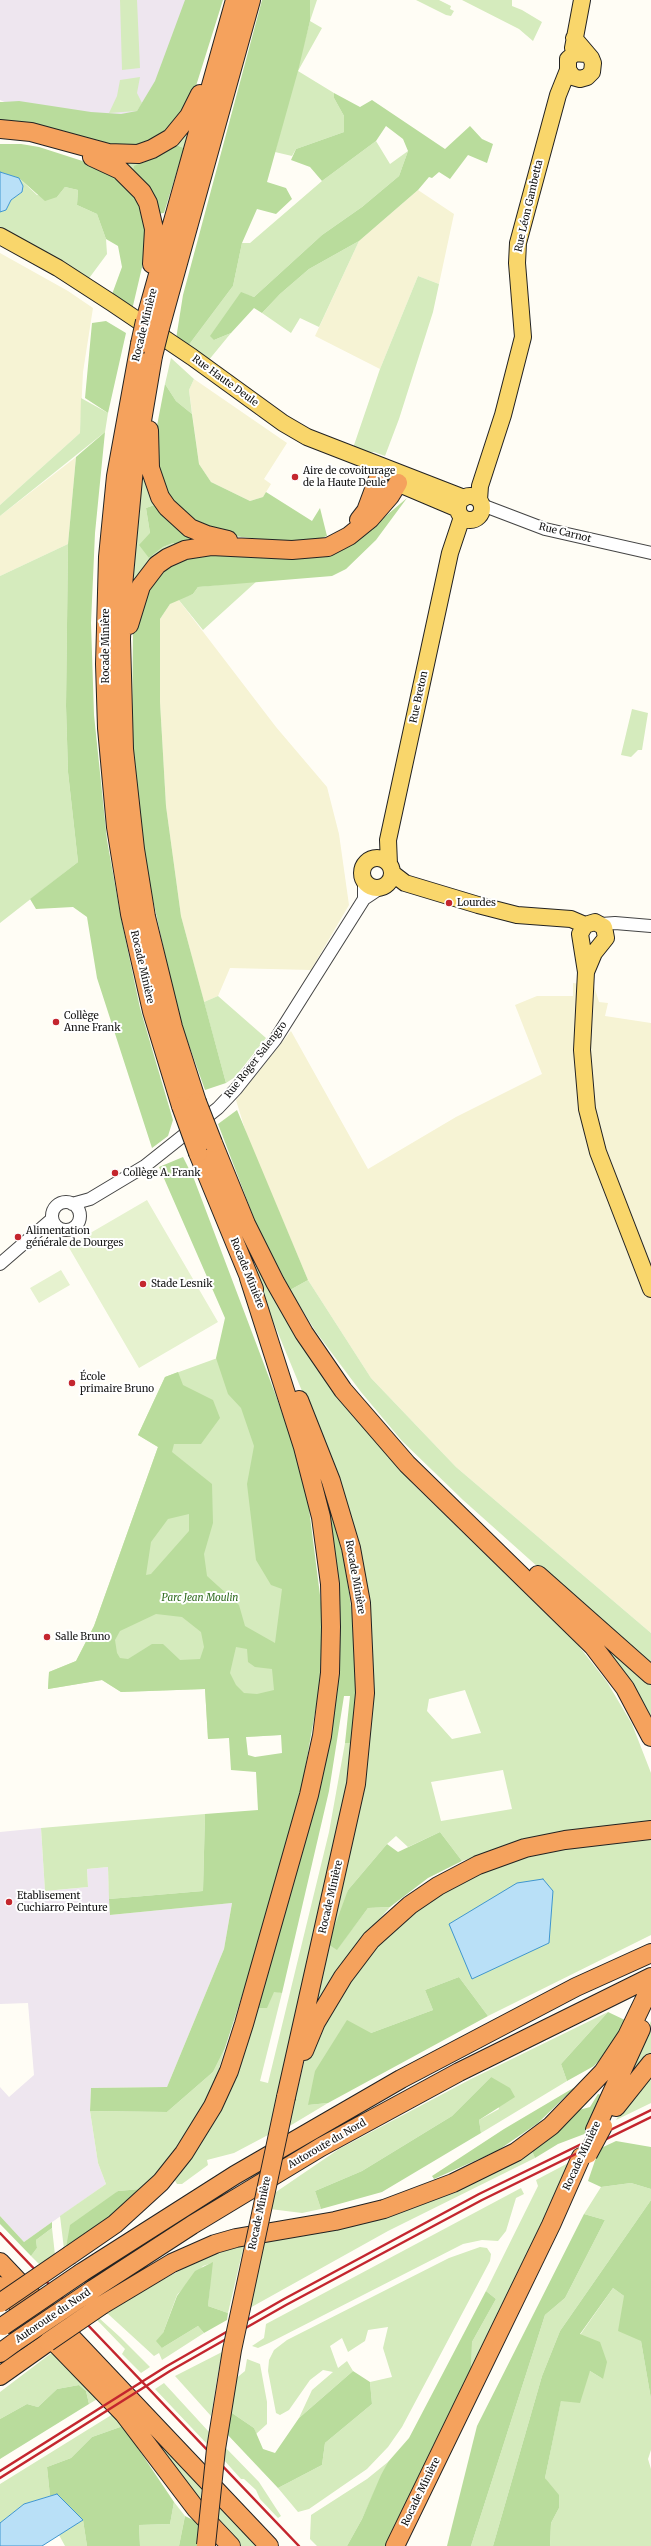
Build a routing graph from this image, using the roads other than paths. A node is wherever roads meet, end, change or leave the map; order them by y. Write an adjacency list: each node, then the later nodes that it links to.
1 (235, 0): 4 (highway, Rocade Minière)
2 (251, 0): 9 (highway, Rocade Minière)
3 (582, 0): 13 (main road, Rue Léon Gambetta)
4 (225, 36): 5 (highway); 9 (highway, Rocade Minière)
5 (0, 129)
6 (0, 137): 9 (highway)
7 (0, 236): 12 (main road, Rue Haute Deule)
8 (0, 244): 11 (main road, Rue Haute Deule)
9 (153, 324): 10 (highway, Rocade Minière, bridge); 25 (highway, Rocade Minière, bridge)
10 (154, 356): 11 (highway); 15 (highway, Rocade Minière)
11 (379, 476): 12 (main road, Rue Haute Deule)
12 (400, 479): 13 (main road, Rue Haute Deule); 13 (main road, Rue Haute Deule); 15 (highway)
13 (472, 504): 14 (street, Rue Carnot); 16 (main road, Rue Breton)
14 (651, 553)
15 (122, 700): 25 (highway, Rocade Minière)
16 (388, 840): 17 (main road, Rue Breton); 18 (main road, Rue Breton)
17 (371, 859): 18 (main road); 19 (main road)
18 (387, 878): 19 (main road); 20 (street, Rue Roger Salengro); 22 (main road)
19 (364, 882): 20 (street)
20 (364, 899): 27 (street, Rue Roger Salengro)
21 (651, 926): 23 (street)
22 (582, 935): 23 (main road); 23 (main road); 24 (main road)
23 (602, 937): 24 (main road)
24 (586, 972): 35 (main road)
25 (189, 1104): 26 (highway, Rocade Minière, bridge)
26 (205, 1148): 34 (highway, Rocade Minière); 36 (highway, Rocade Minière)
27 (90, 1199): 28 (street, Rue Roger Salengro); 29 (street, Rue Roger Salengro)
28 (72, 1204): 29 (street); 30 (street)
29 (80, 1217): 31 (street)
30 (52, 1219): 31 (street); 32 (street)
31 (60, 1229): 32 (street)
32 (38, 1232): 33 (street)
33 (0, 1264)
34 (249, 1278): 46 (highway, Rocade Minière); 50 (highway, bridge)
35 (651, 1289)
36 (407, 1464): 37 (highway); 38 (highway, Rocade Minière)
37 (651, 1675)
38 (651, 1737)
39 (651, 1830): 46 (highway)
40 (651, 1954): 51 (highway, Autoroute du Nord, bridge)
41 (651, 1977): 52 (highway, Autoroute du Nord, bridge)
42 (651, 1986): 44 (highway)
43 (651, 2002): 44 (highway, Rocade Minière)
44 (639, 2022): 47 (highway, Rocade Minière); 53 (highway, bridge)
45 (651, 2063): 47 (highway)
46 (286, 2097): 54 (highway, Rocade Minière, bridge)
47 (599, 2128): 57 (highway, Rocade Minière)
48 (0, 2262): 56 (highway)
49 (0, 2286): 55 (highway)
50 (0, 2303)
51 (2, 2327)
52 (0, 2353)
53 (0, 2376)
54 (206, 2545)
55 (231, 2546)
56 (269, 2546)
57 (395, 2546)

